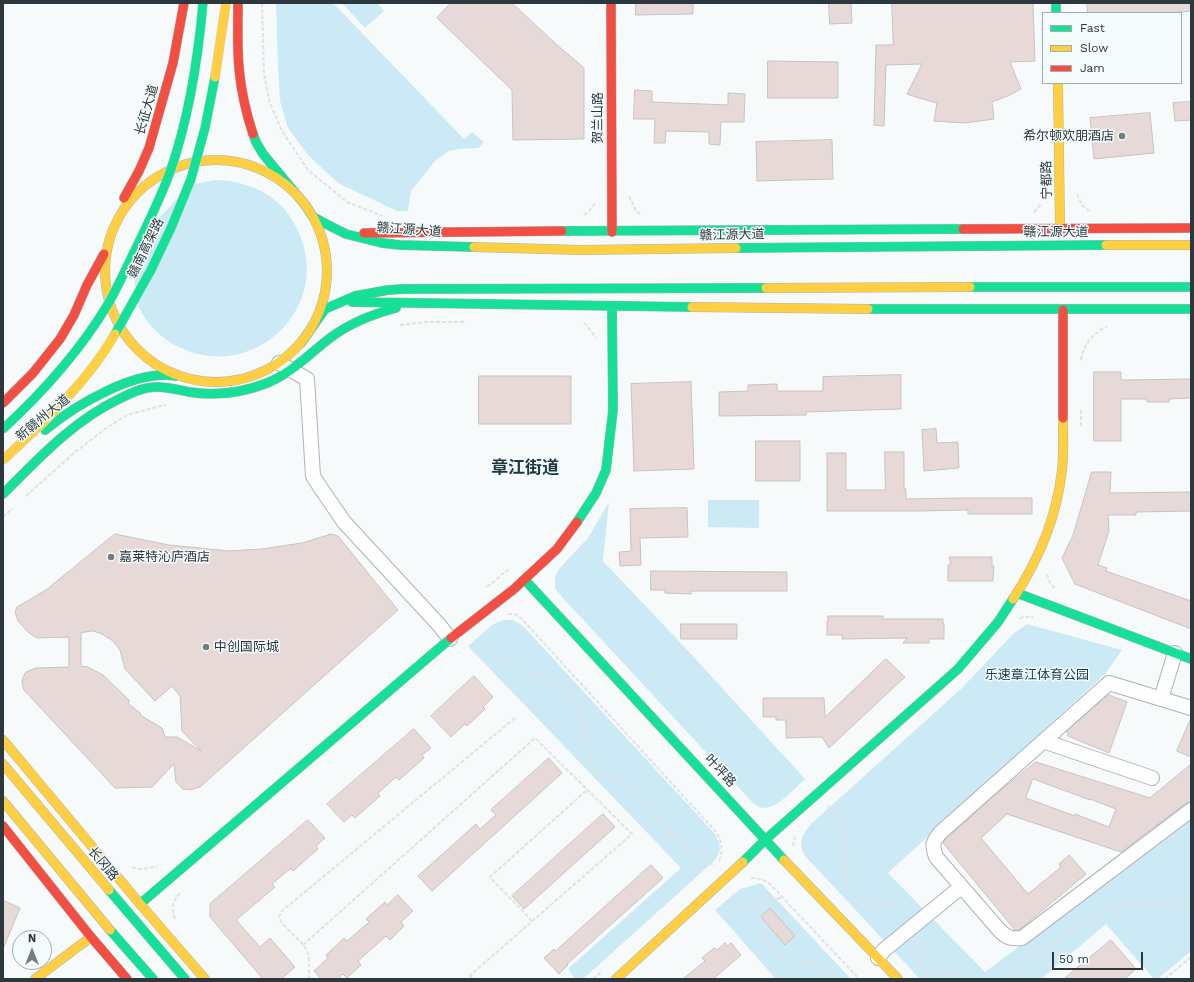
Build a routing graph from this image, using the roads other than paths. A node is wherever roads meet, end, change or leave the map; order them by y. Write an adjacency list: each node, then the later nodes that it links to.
1 (184, 3): 9 (main road, 长征大道)
2 (203, 3): 28 (main road, 赣南高架路, bridge)
3 (226, 3): 29 (main road, 赣南高架路, bridge)
4 (238, 3): 7 (main road)
5 (611, 3): 12 (main road, 贺兰山路)
6 (1058, 84): 10 (main road, 宁都路)
7 (292, 190): 8 (main road, 赣江源大道); 9 (main road)
8 (306, 206): 13 (main road, 赣江源大道); 22 (main road)
9 (117, 219): 15 (main road)
10 (1060, 228): 11 (main road); 12 (main road)
11 (1191, 228)
12 (612, 232): 13 (main road)
13 (346, 234): 14 (main road, 赣江源大道)
14 (1191, 245)
15 (106, 250): 24 (main road); 25 (main road)
16 (1191, 286): 17 (main road)
17 (340, 302): 18 (main road); 22 (main road)
18 (416, 303): 19 (main road); 23 (main road)
19 (612, 307): 21 (main road); 32 (main road)
20 (1191, 309): 21 (main road)
21 (1063, 310): 33 (main road)
22 (301, 343): 23 (main road)
23 (285, 366): 25 (main road); 31 (main road); 34 (street)
24 (37, 368): 26 (main road); 27 (main road)
25 (196, 381): 30 (main road, 新赣州大道)
26 (3, 390)
27 (3, 403)
28 (3, 430)
29 (3, 460)
30 (3, 469)
31 (3, 494)
32 (525, 580): 34 (main road); 46 (main road, 叶坪路)
33 (1017, 593): 35 (main road); 46 (main road)
34 (450, 639): 48 (main road)
35 (1175, 653): 36 (main road); 37 (street)
36 (1191, 659)
37 (1161, 699): 38 (street); 40 (street)
38 (1191, 708)
39 (3, 740): 48 (main road)
40 (1043, 742): 42 (street); 47 (street)
41 (3, 764): 54 (main road, 长冈路)
42 (1152, 778)
43 (3, 801): 53 (main road)
44 (1191, 810): 47 (street)
45 (3, 826): 49 (main road)
46 (765, 840): 50 (main road, 叶坪路); 56 (main road)
47 (962, 887): 50 (street)
48 (140, 904): 55 (main road)
49 (91, 937): 51 (main road); 52 (main road)
50 (878, 958): 57 (main road, 叶坪路)
51 (34, 979)
52 (127, 979)
53 (153, 979)
54 (185, 979)
55 (205, 979)
56 (616, 979)
57 (898, 979)

